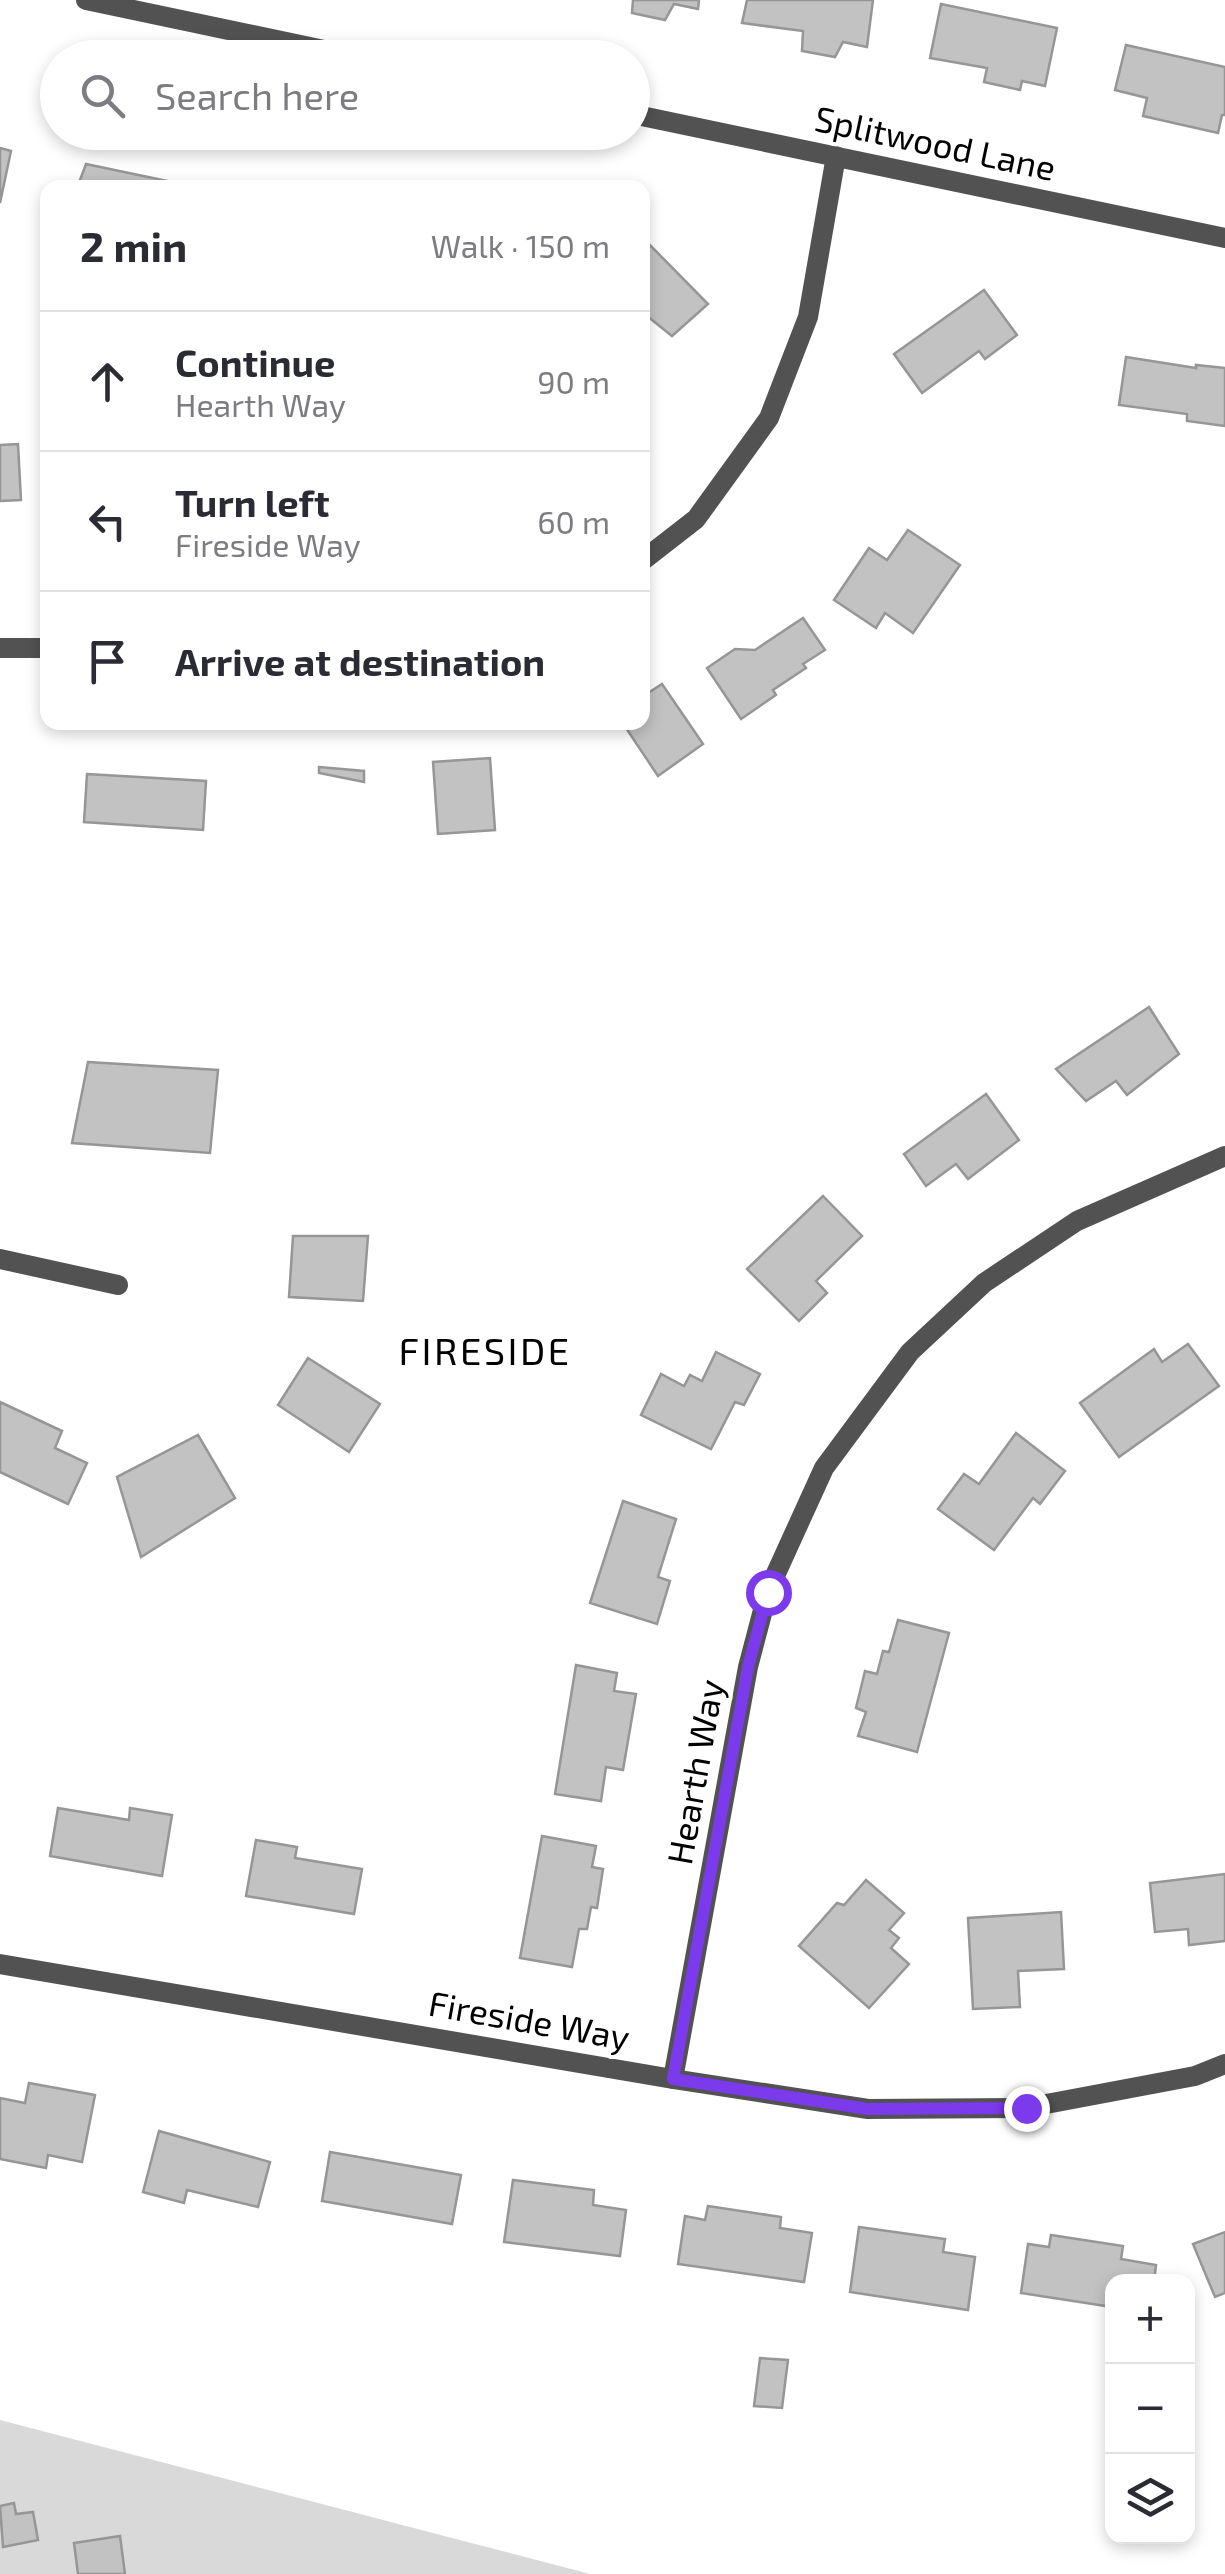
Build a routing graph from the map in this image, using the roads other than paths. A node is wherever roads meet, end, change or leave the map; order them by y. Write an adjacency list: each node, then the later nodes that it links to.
1 (86, 0): 2 (street)
2 (276, 40)
3 (650, 118): 4 (street, Splitwood Lane)
4 (836, 156): 5 (street, Splitwood Lane); 6 (street)
5 (1225, 238)
6 (650, 555)
7 (0, 648): 8 (street)
8 (40, 648)
9 (1225, 1156): 14 (street, Hearth Way)
10 (0, 1259): 11 (street)
11 (118, 1285)
12 (0, 1964): 14 (street, Fireside Way)
13 (1225, 2064): 14 (street, Fireside Way)
14 (673, 2079)

